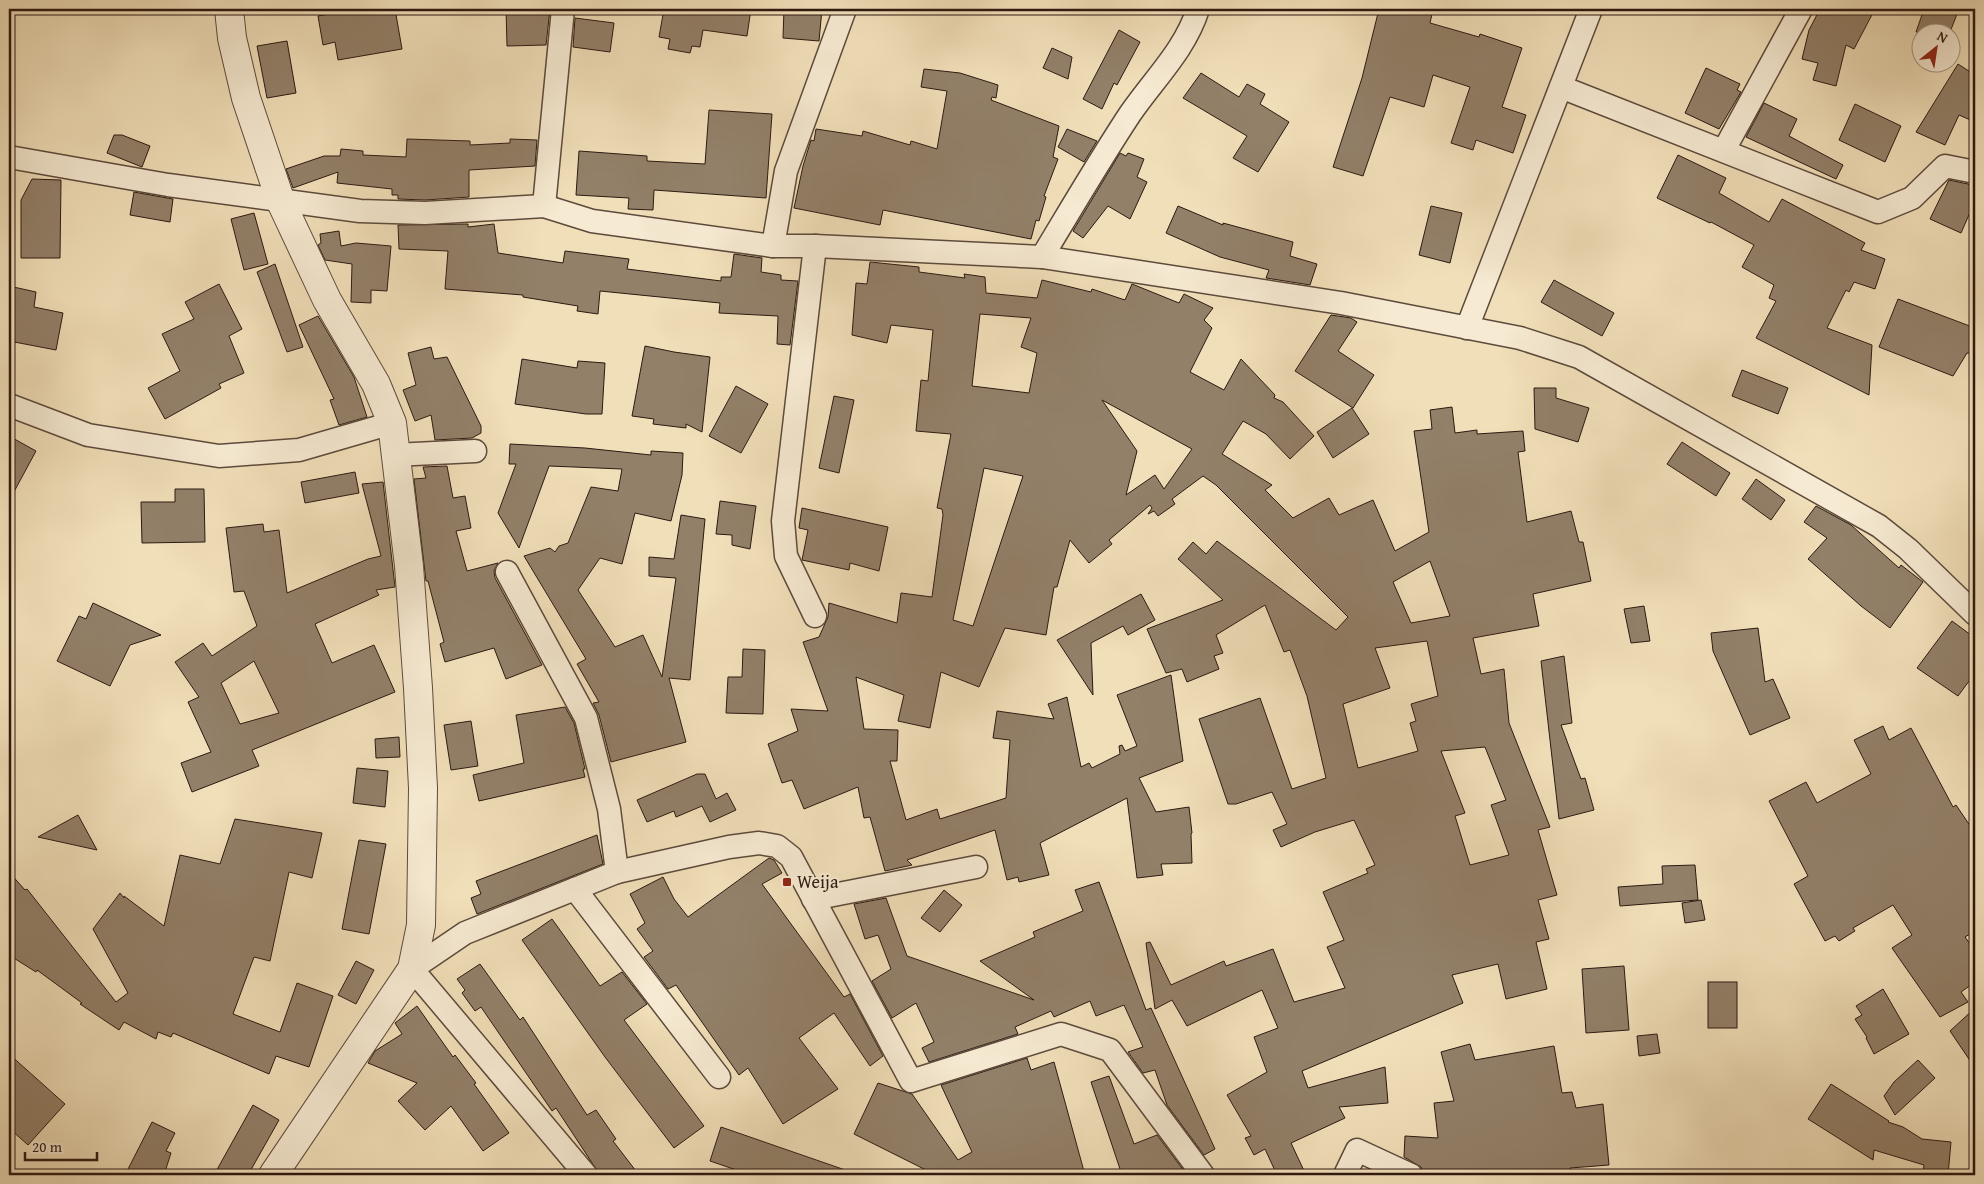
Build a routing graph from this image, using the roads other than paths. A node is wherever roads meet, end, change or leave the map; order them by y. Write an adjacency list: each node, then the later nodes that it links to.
1 (229, 9): 11 (street)
2 (564, 9): 12 (street)
3 (845, 9): 13 (street)
4 (1198, 9): 15 (street)
5 (1591, 9): 7 (street)
6 (1801, 9): 8 (street)
7 (1561, 87): 8 (street); 16 (street)
8 (1724, 150): 10 (street)
9 (9, 158): 11 (street)
10 (1975, 172)
11 (281, 202): 12 (street); 18 (street)
12 (544, 206): 13 (street)
13 (773, 246): 14 (street)
14 (815, 246): 15 (street); 23 (street)
15 (1042, 257): 16 (street)
16 (1467, 328): 22 (street)
17 (9, 405): 18 (street)
18 (392, 423): 20 (street)
19 (475, 451): 20 (street)
20 (394, 455): 28 (street)
21 (507, 572): 25 (street)
22 (1975, 614)
23 (816, 616)
24 (976, 867): 27 (street)
25 (617, 872): 26 (street); 27 (street)
26 (575, 889): 28 (street); 29 (street)
27 (813, 899): 32 (street)
28 (412, 969): 30 (street); 31 (street)
29 (719, 1077)
30 (273, 1175)
31 (586, 1175)
32 (1203, 1175)
33 (1345, 1175): 34 (street)
34 (1411, 1175)

